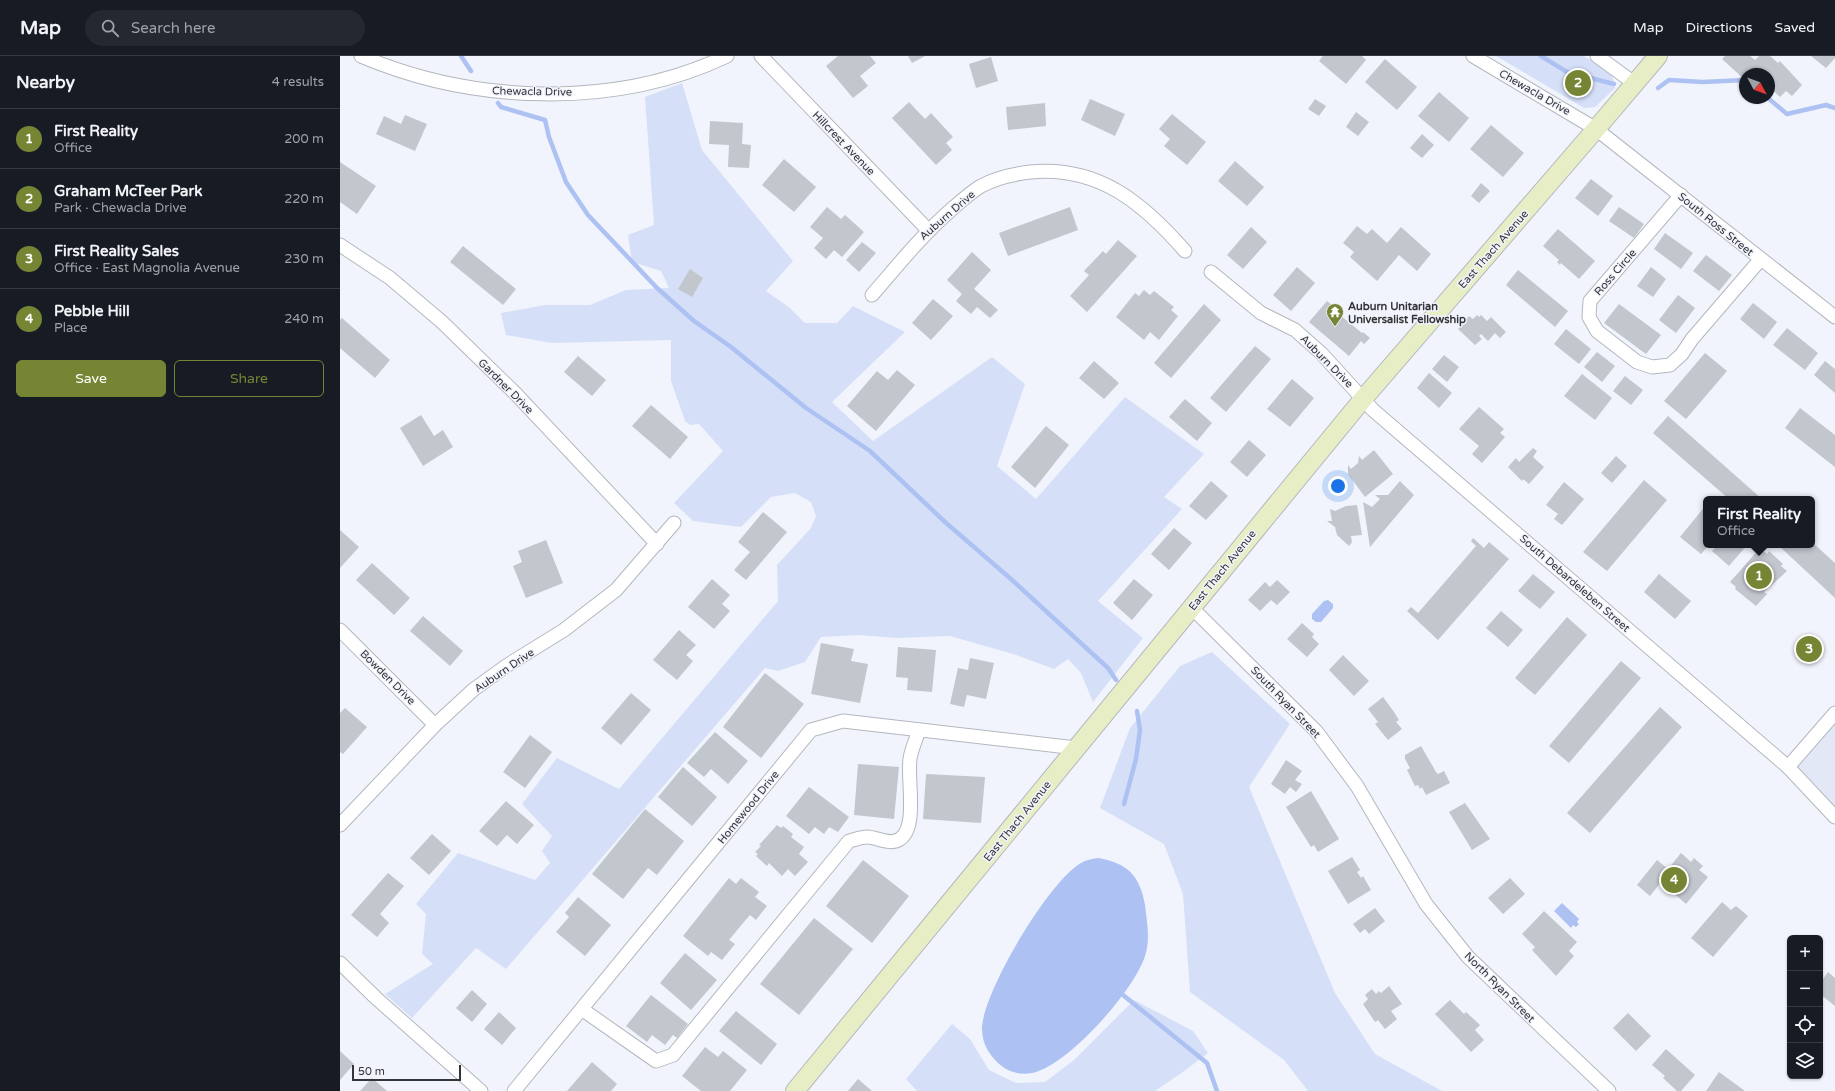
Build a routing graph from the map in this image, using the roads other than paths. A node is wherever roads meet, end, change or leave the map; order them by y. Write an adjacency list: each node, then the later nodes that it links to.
1 (361, 56): 2 (street, Chewacla Drive)
2 (727, 56)
3 (760, 56): 10 (street, Hillcrest Avenue)
4 (1473, 56): 8 (street, Chewacla Drive)
5 (1597, 56): 7 (street)
6 (1658, 56): 7 (street, East Thach Avenue)
7 (1634, 83): 8 (street, East Thach Avenue)
8 (1596, 130): 9 (street, South Ross Street); 17 (street, East Thach Avenue)
9 (1681, 195): 13 (street, South Ross Street); 13 (street, Ross Circle)
10 (928, 230): 12 (street, Auburn Drive); 15 (street, Auburn Drive)
11 (340, 245): 19 (street, Gardner Drive)
12 (1185, 251)
13 (1760, 260): 16 (street, South Ross Street)
14 (1211, 272): 17 (street, Auburn Drive)
15 (872, 295)
16 (1835, 317)
17 (1363, 399): 20 (street, East Thach Avenue); 26 (street, South Debardeleben Street)
18 (674, 523): 19 (street, Auburn Drive)
19 (657, 544): 23 (street, Auburn Drive)
20 (1191, 607): 25 (street, East Thach Avenue); 29 (street, South Ryan Street)
21 (340, 630): 23 (street, Bowden Drive)
22 (1835, 713): 26 (street)
23 (435, 725): 28 (street, Auburn Drive)
24 (919, 730): 25 (street, Homewood Drive); 31 (street, Homewood Drive); 31 (street)
25 (1076, 748): 34 (street, East Thach Avenue)
26 (1788, 767): 27 (street, South Debardeleben Street)
27 (1835, 817)
28 (340, 825)
29 (1406, 869): 35 (street, North Ryan Street)
30 (340, 963): 32 (street)
31 (582, 1010): 33 (street, Homewood Drive)
32 (481, 1091)
33 (514, 1091)
34 (795, 1091)
35 (1609, 1091)

